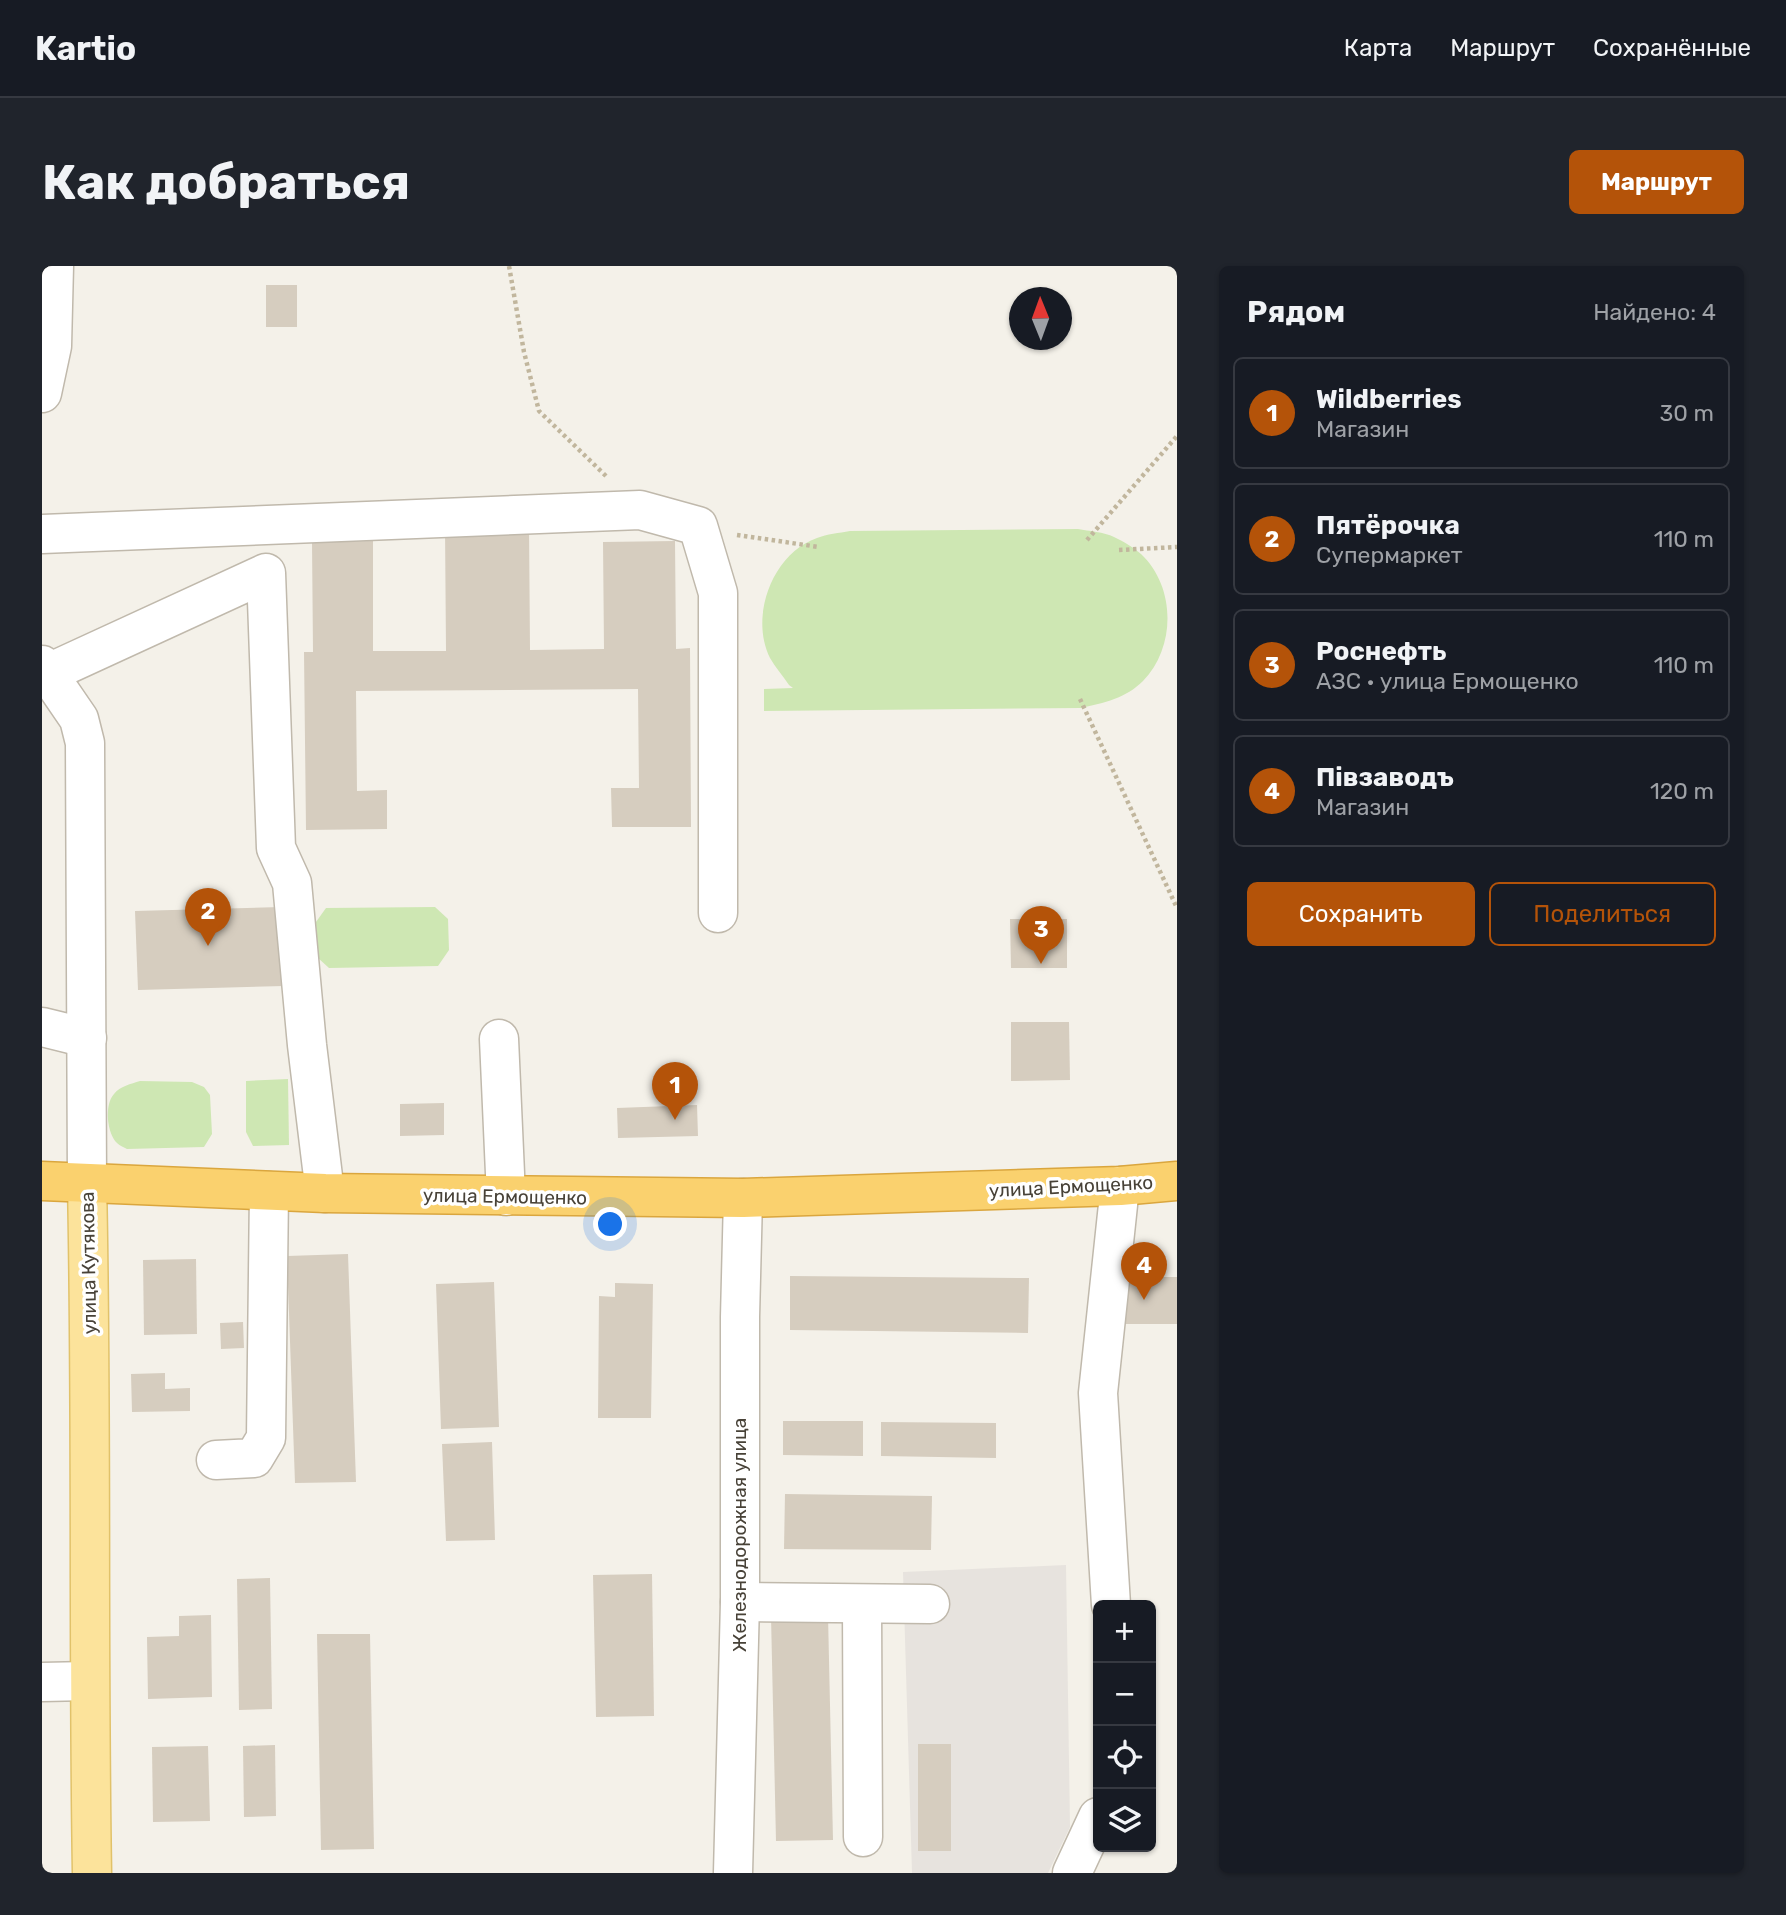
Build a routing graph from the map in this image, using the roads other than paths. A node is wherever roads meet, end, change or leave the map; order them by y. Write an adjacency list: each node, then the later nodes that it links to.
1 (54, 266): 2 (street)
2 (42, 393)
3 (42, 534): 5 (street)
4 (43, 671): 7 (street, улица Кутякова); 14 (street)
5 (718, 914)
6 (42, 1027): 7 (street)
7 (87, 1038): 11 (street, улица Кутякова)
8 (499, 1040): 15 (street)
9 (42, 1181): 11 (highway, улица Ермощенко)
10 (1177, 1181): 12 (highway, улица Ермощенко)
11 (87, 1183): 13 (highway, улица Ермощенко); 22 (main road, улица Кутякова)
12 (1120, 1186): 16 (highway, улица Ермощенко); 18 (street)
13 (269, 1191): 14 (highway, улица Ермощенко); 17 (street)
14 (325, 1193): 15 (highway, улица Ермощенко)
15 (506, 1196): 16 (highway, улица Ермощенко)
16 (743, 1198): 19 (street, Железнодорожная улица)
17 (216, 1461)
18 (1111, 1600)
19 (740, 1602): 20 (street); 27 (street, Железнодорожная улица)
20 (862, 1604): 21 (street); 25 (street)
21 (930, 1604)
22 (88, 1681): 23 (street); 26 (main road, улица Кутякова)
23 (42, 1682)
24 (1093, 1828): 28 (street)
25 (863, 1838)
26 (92, 1873)
27 (733, 1873)
28 (1072, 1873)

